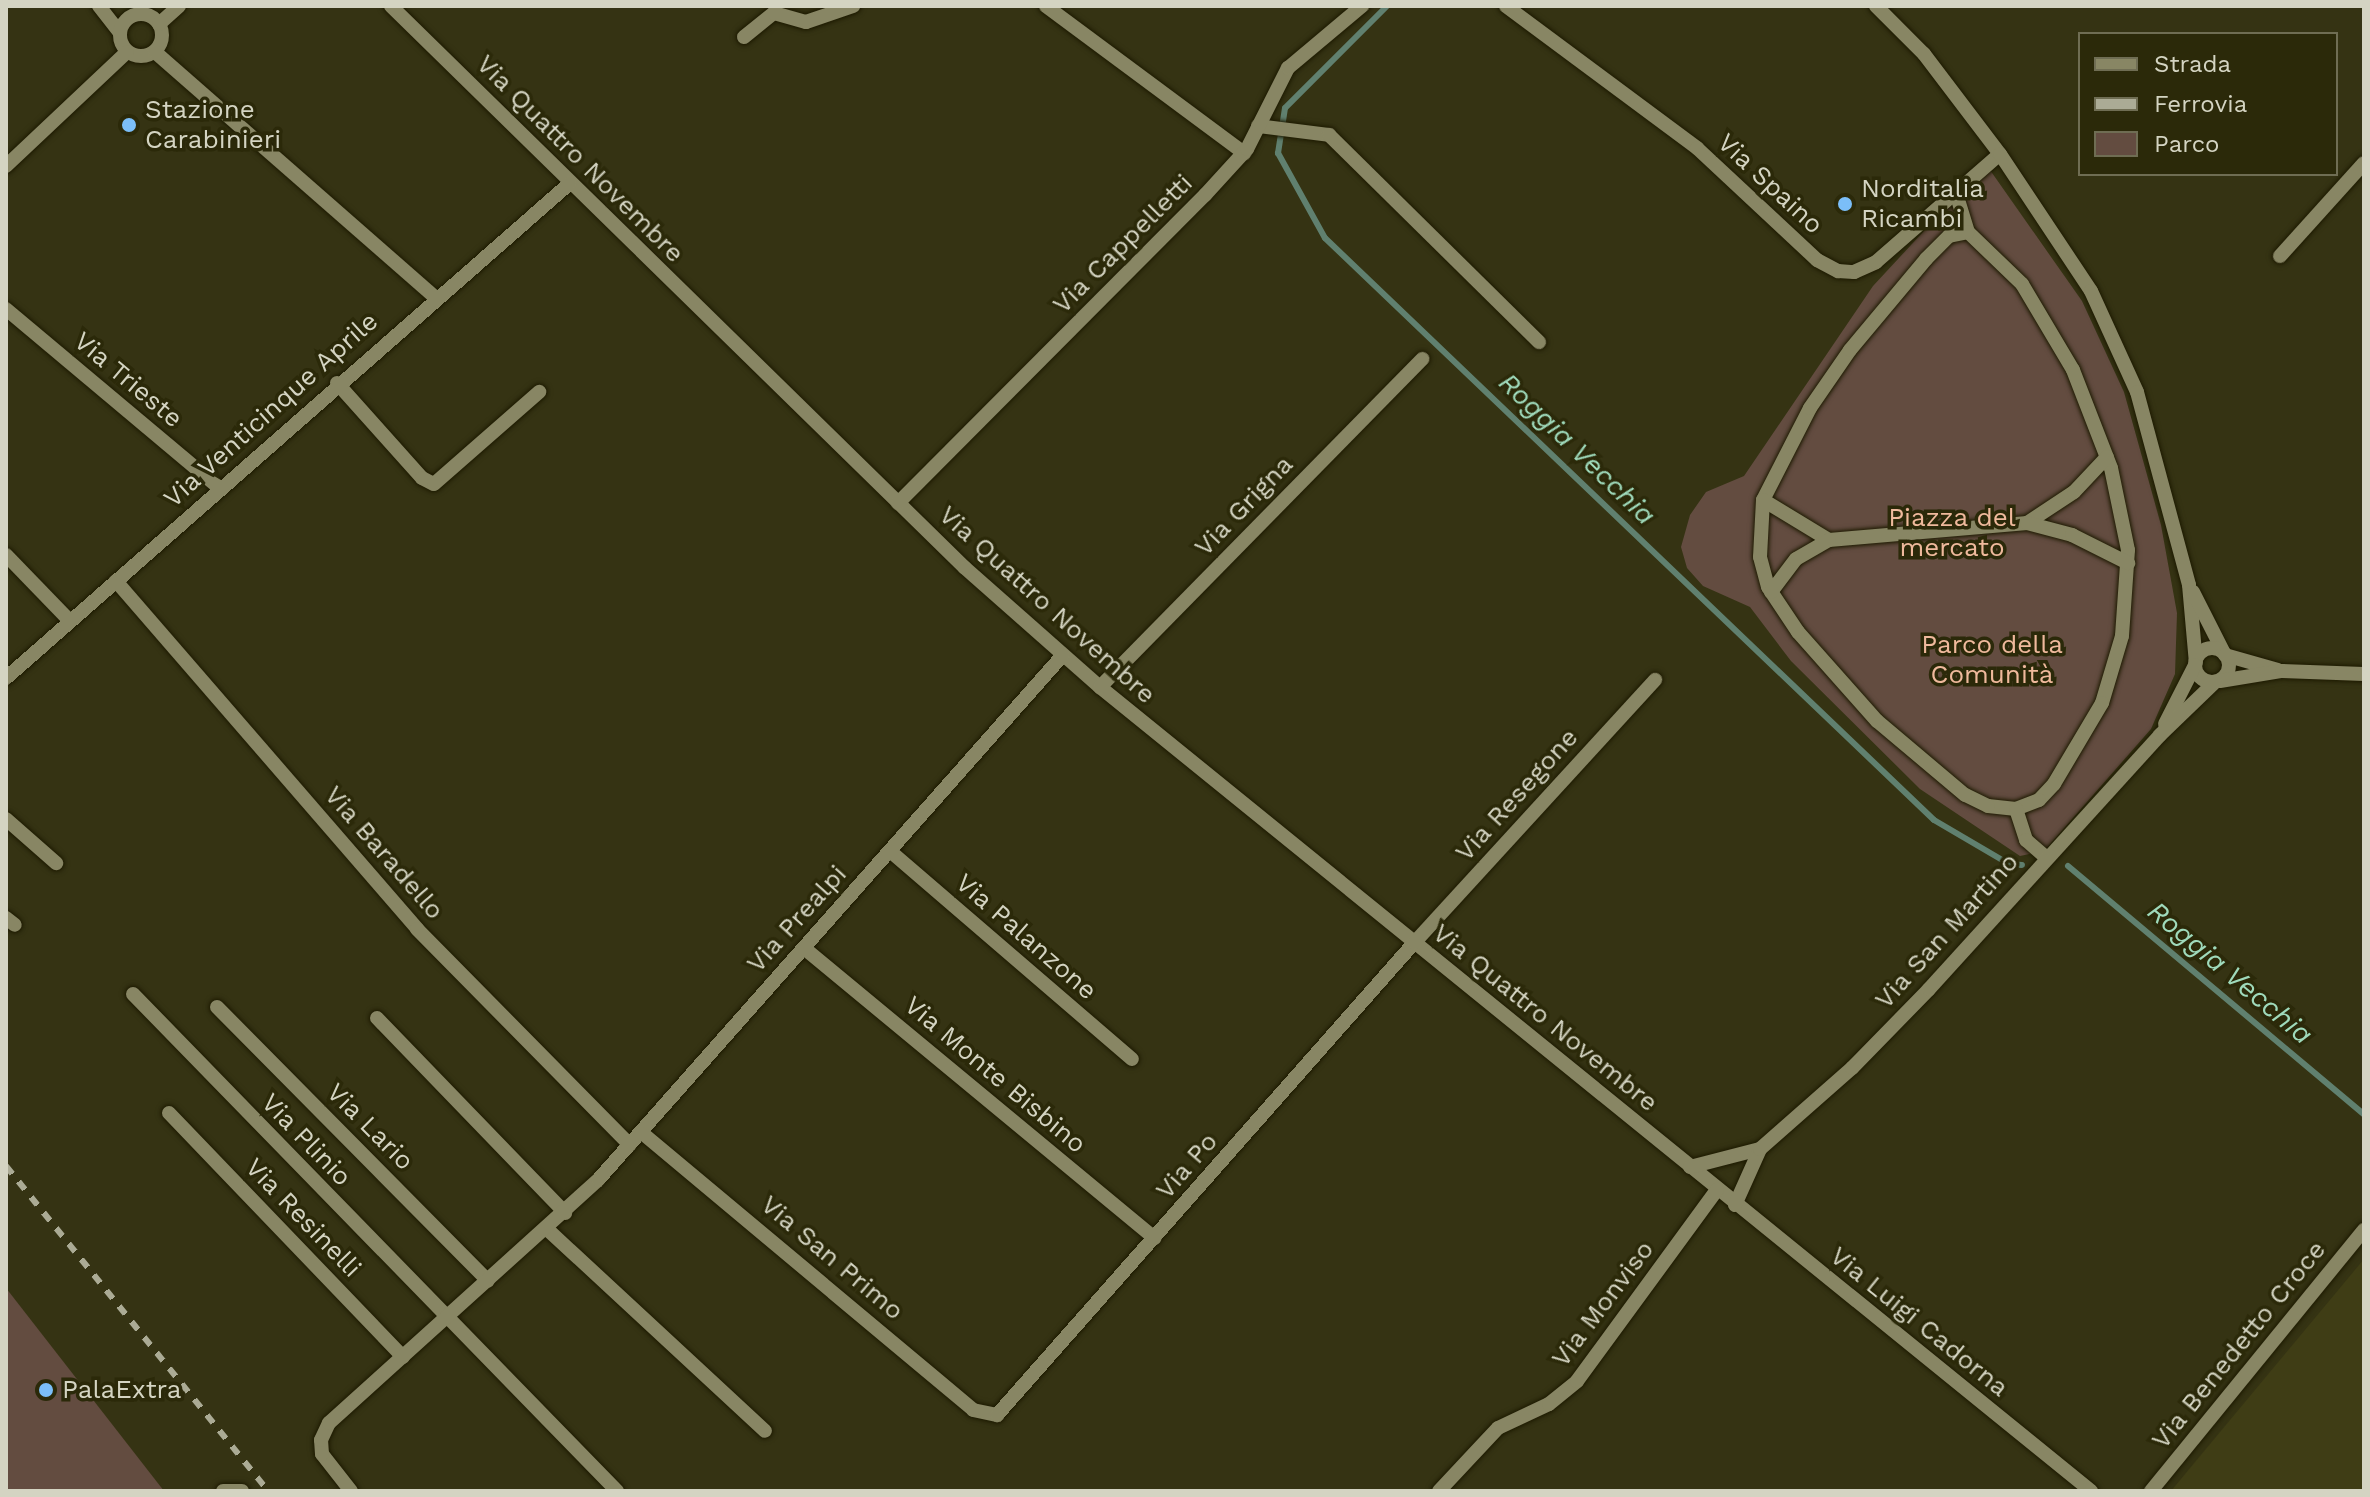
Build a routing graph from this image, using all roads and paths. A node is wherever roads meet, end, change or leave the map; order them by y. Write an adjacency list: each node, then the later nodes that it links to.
1 (99, 6): 10 (street)
2 (179, 6): 9 (street)
3 (391, 6): 19 (street, Via Quattro Novembre)
4 (853, 6): 11 (street)
5 (1046, 6): 15 (street)
6 (1362, 6): 14 (street, Via Cappelletti)
7 (1506, 6): 20 (street, Via Spaino)
8 (1876, 6): 16 (street)
9 (159, 24): 10 (street); 13 (street)
10 (119, 32): 12 (street)
11 (744, 37)
12 (127, 52): 13 (street); 18 (street)
13 (155, 52): 23 (street)
14 (1265, 127): 15 (street, Via Cappelletti); 25 (street)
15 (1244, 153): 32 (street, Via Cappelletti)
16 (2000, 154): 20 (street, Via Spaino); 38 (street)
17 (2364, 163): 22 (street)
18 (6, 166)
19 (570, 183): 23 (street, Via Venticinque Aprile); 32 (street, Via Quattro Novembre)
20 (1956, 193): 21 (street)
21 (1968, 232): 29 (street); 31 (street)
22 (2280, 256)
23 (435, 297): 27 (street, Via Venticinque Aprile)
24 (6, 309): 30 (street, Via Trieste)
25 (1539, 342)
26 (1422, 359): 49 (street, Via Grigna)
27 (337, 383): 28 (street); 30 (street, Via Venticinque Aprile)
28 (539, 392)
29 (2107, 457): 33 (street); 36 (street)
30 (219, 488): 37 (street, Via Venticinque Aprile)
31 (1763, 500): 34 (street); 39 (street)
32 (898, 503): 42 (street, Via Quattro Novembre)
33 (2027, 523): 34 (street); 36 (street)
34 (1829, 540): 39 (street)
35 (6, 555): 40 (street)
36 (2128, 563): 51 (street)
37 (116, 581): 40 (street, Via Venticinque Aprile); 64 (street, Via Baradello)
38 (2189, 585): 41 (street); 43 (street)
39 (1771, 592): 51 (street)
40 (70, 621): 46 (street, Via Venticinque Aprile)
41 (2225, 654): 43 (street); 44 (street); 48 (street)
42 (1063, 655): 49 (street, Via Quattro Novembre); 53 (street, Via Prealpi)
43 (2196, 664): 48 (street); 50 (street, Via San Martino)
44 (2282, 671): 45 (street); 48 (street)
45 (2364, 674)
46 (6, 678)
47 (1655, 680): 56 (street, Via Resegone)
48 (2218, 682): 50 (street, Via San Martino)
49 (1100, 687): 56 (street, Via Quattro Novembre)
50 (2160, 735): 54 (street, Via San Martino)
51 (2016, 809): 54 (street)
52 (6, 819): 55 (street)
53 (890, 851): 57 (street, Via Prealpi); 61 (street, Via Palanzone)
54 (2047, 858): 65 (street, Via San Martino)
55 (56, 863)
56 (1414, 943): 66 (street, Via Quattro Novembre); 72 (street, Via Po)
57 (804, 948): 63 (street, Via Prealpi); 72 (street, Via Monte Bisbino)
58 (133, 994): 74 (street, Via Plinio)
59 (217, 1007): 73 (street, Via Lario)
60 (377, 1018): 69 (street)
61 (1132, 1059)
62 (169, 1113): 75 (street, Via Resinelli)
63 (641, 1132): 64 (street, Via Prealpi); 76 (street, Via San Primo)
64 (630, 1145): 69 (street, Via Prealpi)
65 (1760, 1149): 66 (street); 68 (street)
66 (1690, 1167): 67 (street, Via Quattro Novembre)
67 (1717, 1190): 68 (street, Via Luigi Cadorna); 82 (street, Via Monviso)
68 (1735, 1205): 83 (street, Via Luigi Cadorna)
69 (565, 1213): 70 (street, Via Prealpi)
70 (547, 1229): 73 (street, Via Prealpi); 77 (street)
71 (2364, 1230): 84 (street, Via Benedetto Croce)
72 (1155, 1238): 76 (street, Via Po)
73 (488, 1281): 74 (street, Via Prealpi)
74 (445, 1320): 75 (street, Via Prealpi); 81 (street)
75 (403, 1357): 80 (street, Via Prealpi)
76 (992, 1416)
77 (765, 1431)
78 (223, 1491): 79 (street)
79 (242, 1491)
80 (351, 1491)
81 (617, 1491)
82 (1439, 1491)
83 (2091, 1491)
84 (2151, 1491)

